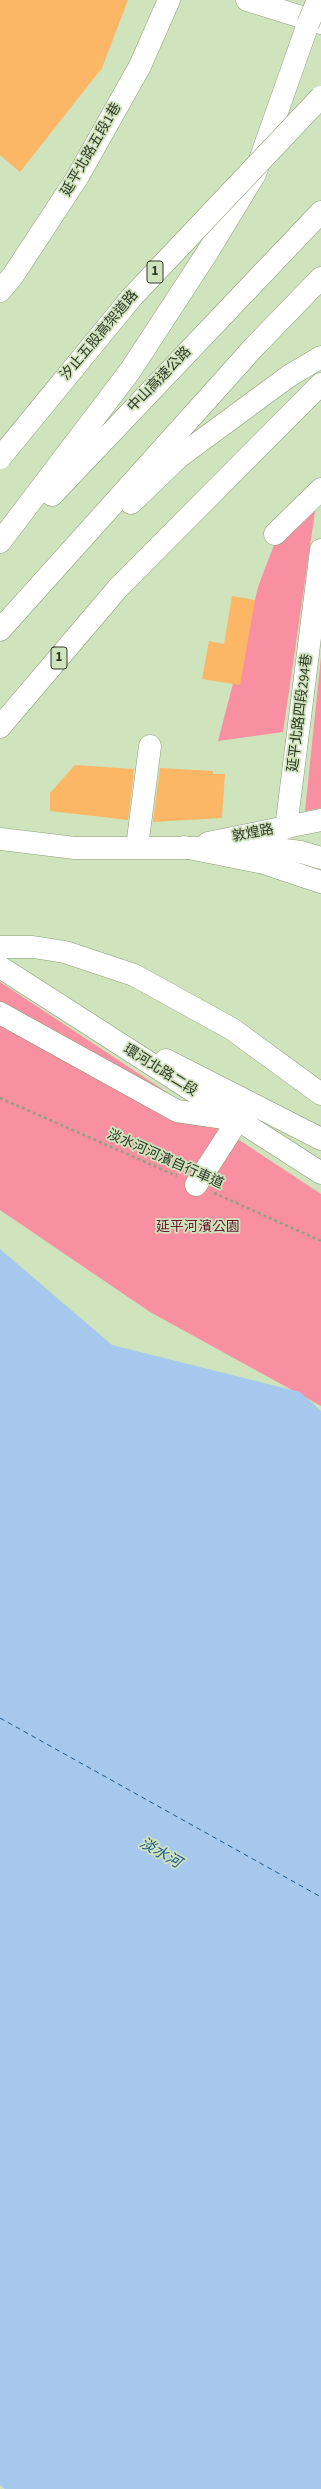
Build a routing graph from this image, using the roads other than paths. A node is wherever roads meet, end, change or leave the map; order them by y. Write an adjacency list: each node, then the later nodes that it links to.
1 (169, 0): 9 (main road, 延平北路五段1巷)
2 (247, 0): 5 (main road)
3 (311, 0): 5 (main road, bridge)
4 (318, 0): 5 (main road, bridge)
5 (315, 23): 15 (main road, bridge)
6 (321, 97): 12 (main road, 汐止五股高架道路 / 1, bridge)
7 (321, 212): 16 (main road, 中山高速公路)
8 (321, 278): 18 (main road)
9 (0, 291)
10 (321, 357): 18 (main road)
11 (321, 384): 19 (main road, 1)
12 (0, 458)
13 (321, 489): 14 (main road)
14 (275, 534)
15 (0, 542)
16 (0, 549)
17 (321, 550): 22 (main road, 延平北路四段294巷)
18 (7, 622)
19 (0, 727)
20 (150, 746): 25 (main road)
21 (321, 820): 22 (main road, 敦煌路)
22 (286, 828): 24 (main road, 敦煌路)
23 (0, 839): 25 (main road)
24 (184, 847): 25 (main road); 26 (main road); 27 (main road)
25 (137, 848)
26 (321, 858)
27 (321, 882)
28 (0, 948): 32 (main road)
29 (0, 967): 30 (main road, 環河北路二段)
30 (50, 1000): 35 (main road, 環河北路二段); 36 (main road)
31 (0, 1013): 35 (main road)
32 (232, 1029): 33 (main road); 34 (main road)
33 (321, 1079)
34 (321, 1094)
35 (238, 1120): 37 (main road, 環河北路二段); 38 (main road)
36 (321, 1139)
37 (321, 1173)
38 (196, 1185)

